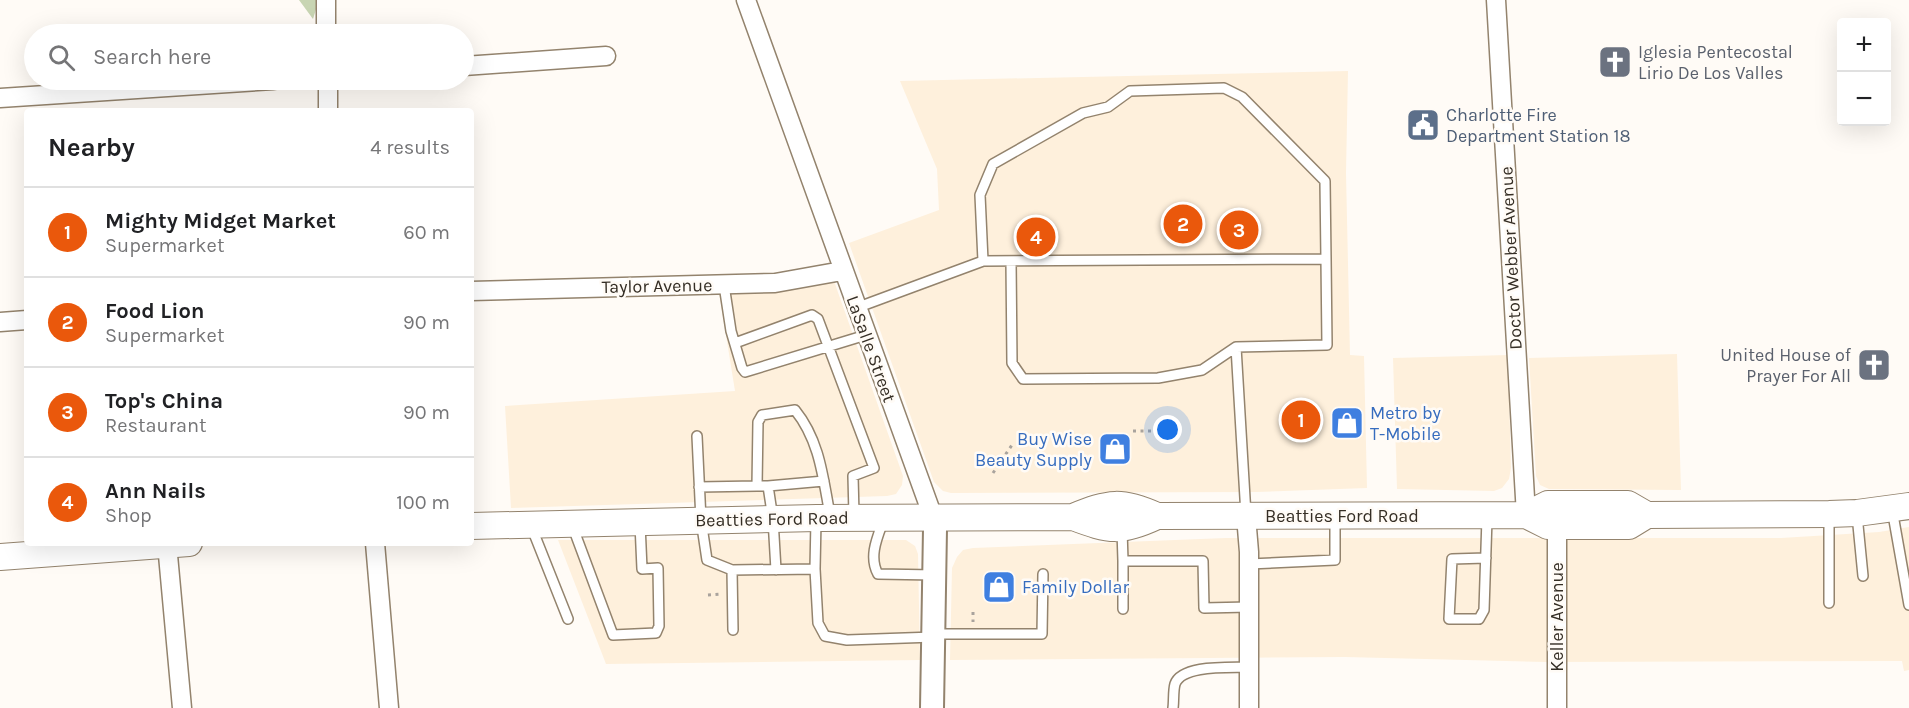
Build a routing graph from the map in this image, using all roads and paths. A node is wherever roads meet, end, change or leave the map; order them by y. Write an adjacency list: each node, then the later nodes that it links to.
1 (326, 0): 4 (street)
2 (746, 0): 14 (street, LaSalle Street)
3 (1496, 0): 37 (street, Doctor Webber Avenue)
4 (326, 24)
5 (606, 56): 6 (street)
6 (474, 65)
7 (121, 90): 9 (street)
8 (328, 90): 10 (street)
9 (0, 98)
10 (328, 108)
11 (1326, 259): 12 (lane); 13 (lane); 23 (lane)
12 (983, 261): 13 (lane); 17 (lane)
13 (1011, 261): 23 (lane)
14 (842, 271): 15 (street, Taylor Avenue); 17 (street, LaSalle Street)
15 (724, 285): 16 (street, Taylor Avenue); 21 (lane)
16 (474, 291)
17 (856, 309): 20 (street, LaSalle Street)
18 (24, 320): 19 (street)
19 (0, 322)
20 (866, 335): 22 (lane); 43 (street, LaSalle Street)
21 (735, 343): 22 (lane); 22 (lane)
22 (828, 347): 45 (lane)
23 (1236, 347): 40 (lane)
24 (1158, 430): 25 (path)
25 (1133, 431)
26 (697, 436): 32 (lane)
27 (1012, 445): 28 (path)
28 (993, 473)
29 (824, 482): 30 (lane); 31 (lane); 45 (lane)
30 (757, 486): 31 (lane); 32 (lane)
31 (768, 486): 46 (lane)
32 (699, 487): 47 (lane)
33 (1901, 508): 34 (main road, Beatties Ford Road); 68 (lane)
34 (1857, 513): 35 (main road, Beatties Ford Road); 66 (lane)
35 (1829, 514): 38 (main road, Beatties Ford Road); 67 (lane)
36 (1487, 515): 37 (main road, Beatties Ford Road); 41 (main road, Beatties Ford Road); 58 (lane)
37 (1526, 515): 38 (main road, Beatties Ford Road); 52 (main road, Beatties Ford Road)
38 (1647, 515): 52 (main road, Beatties Ford Road)
39 (1157, 516): 40 (main road, Beatties Ford Road); 44 (main road, Beatties Ford Road); 53 (main road, Beatties Ford Road)
40 (1246, 516): 41 (main road, Beatties Ford Road); 60 (street)
41 (1335, 516): 60 (lane)
42 (884, 517): 43 (main road, Beatties Ford Road); 45 (main road, Beatties Ford Road); 65 (lane)
43 (933, 517): 44 (main road, Beatties Ford Road); 65 (street, LaSalle Street)
44 (1073, 517): 53 (main road, Beatties Ford Road)
45 (834, 518): 46 (main road, Beatties Ford Road); 61 (lane)
46 (773, 519): 47 (main road, Beatties Ford Road); 63 (lane)
47 (701, 520): 48 (main road, Beatties Ford Road); 62 (lane)
48 (640, 521): 49 (main road, Beatties Ford Road); 49 (lane)
49 (571, 523): 50 (main road, Beatties Ford Road)
50 (530, 524): 51 (main road, Beatties Ford Road); 71 (lane)
51 (474, 526)
52 (1557, 526): 80 (street, Keller Avenue)
53 (1122, 528): 59 (lane)
54 (151, 546): 57 (main road)
55 (178, 546): 75 (street)
56 (375, 546): 76 (street)
57 (0, 557)
58 (1486, 558): 58 (lane)
59 (1123, 561): 69 (lane); 70 (lane)
60 (1249, 564): 69 (street)
61 (815, 569): 63 (lane); 73 (lane)
62 (732, 570): 63 (lane); 72 (lane)
63 (776, 570)
64 (1043, 574): 73 (lane)
65 (935, 575): 73 (street, LaSalle Street)
66 (1863, 576)
67 (1829, 603)
68 (1909, 605)
69 (1249, 607): 74 (street)
70 (1123, 609)
71 (568, 619)
72 (733, 630)
73 (935, 636): 77 (street, LaSalle Street)
74 (1249, 667): 78 (lane); 79 (street)
75 (182, 708)
76 (389, 708)
77 (932, 708)
78 (1173, 708)
79 (1250, 708)
80 (1557, 708)

